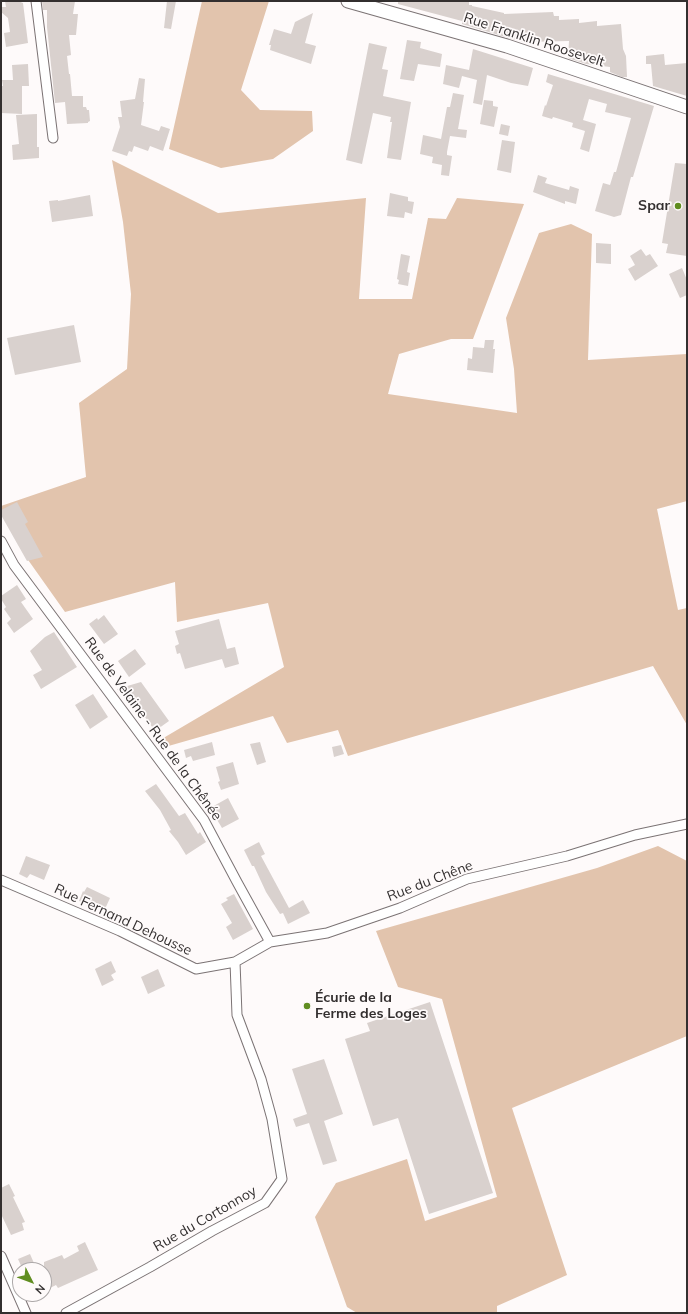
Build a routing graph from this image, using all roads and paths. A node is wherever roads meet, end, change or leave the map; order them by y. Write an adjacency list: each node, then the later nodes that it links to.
1 (36, 1): 4 (street)
2 (348, 1): 3 (main road, Rue Franklin Roosevelt)
3 (687, 107)
4 (53, 138)
5 (1, 541): 8 (street, Rue de Velaine - Rue de la Chênée)
6 (687, 824): 8 (street, Rue du Chêne)
7 (1, 880): 9 (street, Rue Fernand Dehousse)
8 (270, 942): 9 (street, Rue du Chêne)
9 (235, 962): 12 (street, Rue du Cortonnoy)
10 (1, 1256): 11 (street)
11 (26, 1313)
12 (66, 1313)

